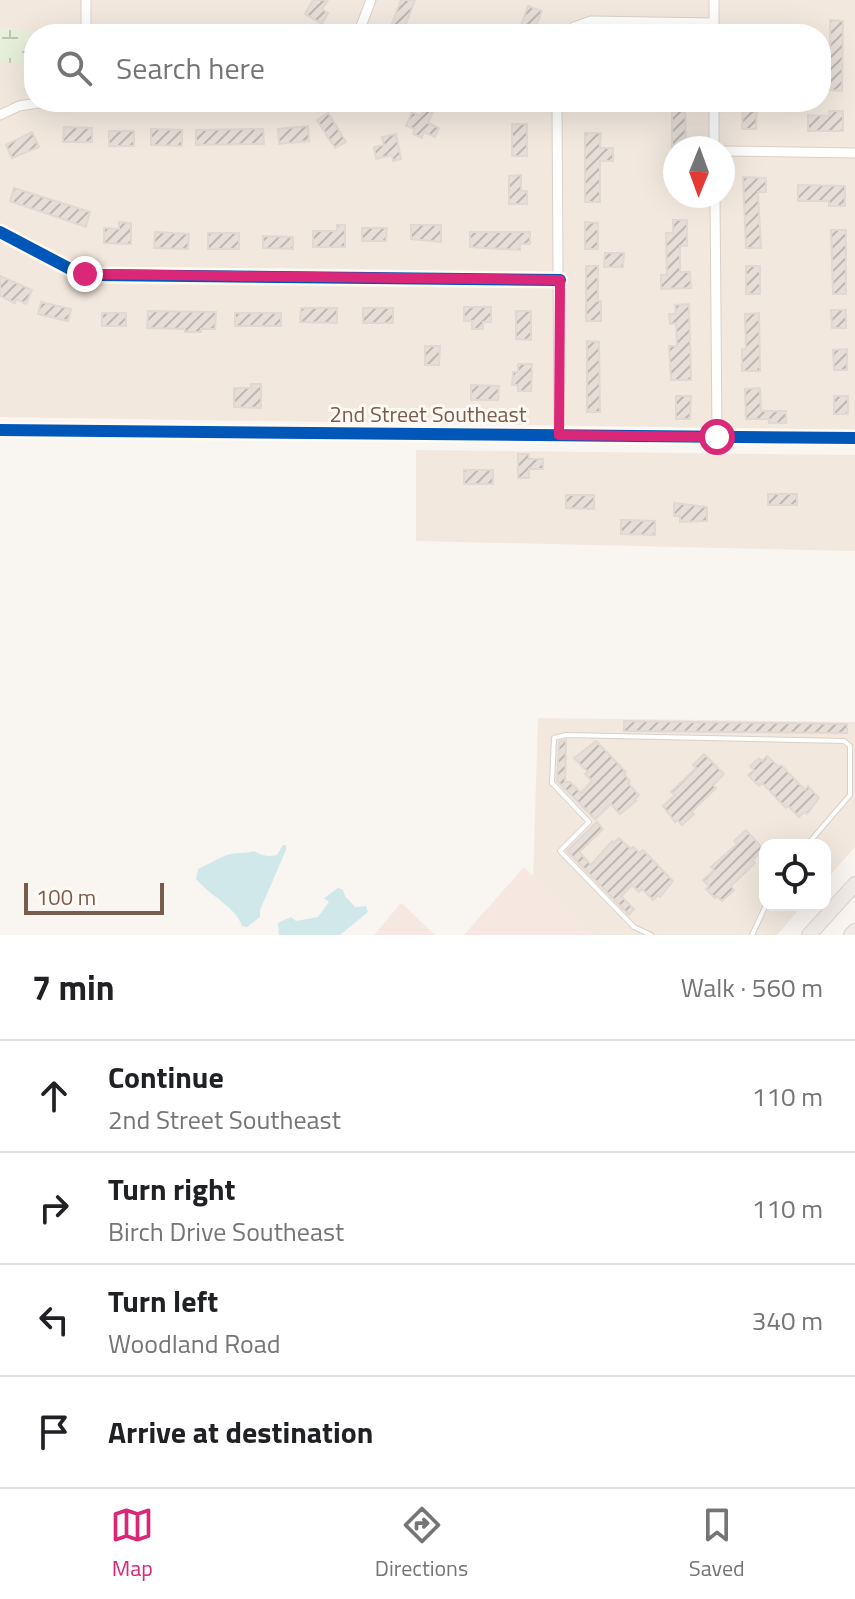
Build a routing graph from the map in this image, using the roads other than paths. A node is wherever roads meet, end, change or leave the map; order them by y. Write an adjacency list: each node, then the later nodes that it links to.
1 (86, 0): 4 (street)
2 (371, 0): 5 (street)
3 (714, 0): 8 (street)
4 (86, 24)
5 (362, 24)
6 (582, 24): 7 (street)
7 (637, 24)
8 (714, 24)
9 (24, 105): 12 (street)
10 (557, 112): 18 (street)
11 (714, 112): 13 (street)
12 (0, 115)
13 (714, 136)
14 (735, 151): 15 (street)
15 (855, 153)
16 (715, 208): 21 (street)
17 (0, 232): 18 (street)
18 (560, 280): 20 (street)
19 (0, 430): 20 (street, 2nd Street Southeast)
20 (559, 435): 21 (street, 2nd Street Southeast)
21 (717, 437): 22 (street, 2nd Street Southeast)
22 (855, 438)
23 (812, 839): 26 (lane)
24 (855, 884): 28 (highway)
25 (763, 911): 27 (lane)
26 (651, 935)
27 (752, 935)
28 (809, 935)

